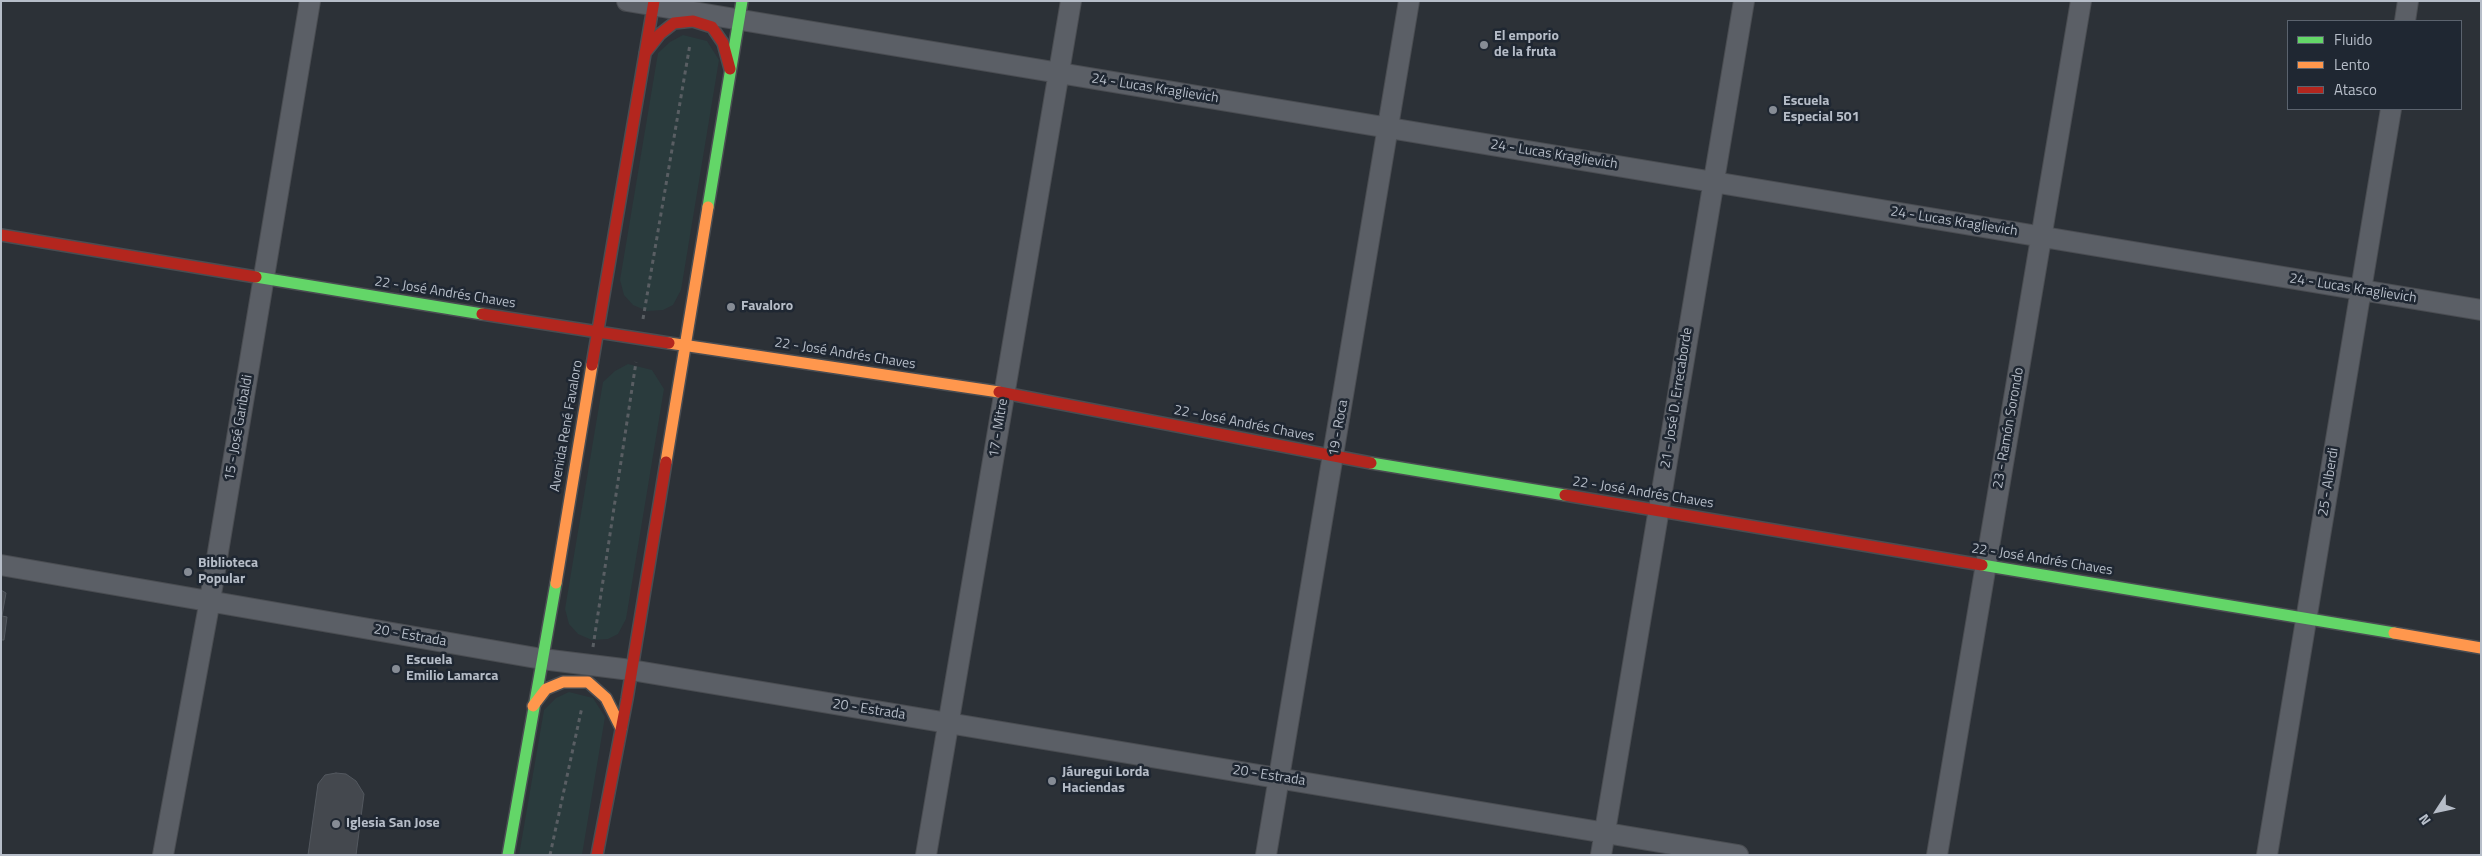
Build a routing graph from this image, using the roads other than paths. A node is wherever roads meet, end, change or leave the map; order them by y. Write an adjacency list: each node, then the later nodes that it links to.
1 (310, 1): 19 (street, 15 - José Garibaldi)
2 (627, 1): 8 (street, 24 - Lucas Kraglievich)
3 (1071, 1): 13 (street, 17 - Mitre)
4 (1409, 1): 15 (street, 19 - Roca)
5 (1744, 1): 16 (street, 21 - José D. Errecaborde)
6 (2081, 1): 18 (street, 23 - Ramón Sorondo)
7 (2408, 1): 10 (street)
8 (654, 3): 9 (street, 24 - Lucas Kraglievich); 11 (street, Avenida René Favaloro)
9 (740, 10): 12 (street); 13 (street, 24 - Lucas Kraglievich)
10 (2405, 20)
11 (645, 53): 12 (street); 20 (street, Avenida René Favaloro)
12 (730, 71): 22 (street)
13 (1059, 73): 15 (street, 24 - Lucas Kraglievich); 31 (street, 17 - Mitre)
14 (2391, 110): 21 (street, 25 - Alberdi)
15 (1390, 128): 16 (street, 24 - Lucas Kraglievich); 32 (street, 19 - Roca)
16 (1714, 182): 18 (street, 24 - Lucas Kraglievich); 33 (street, 21 - José D. Errecaborde)
17 (1, 235): 19 (street, 22 - José Andrés Chaves)
18 (2041, 237): 21 (street, 24 - Lucas Kraglievich); 35 (street, 23 - Ramón Sorondo)
19 (264, 278): 28 (street, 22 - José Andrés Chaves); 36 (street, 15 - José Garibaldi)
20 (607, 285): 23 (street); 28 (street, Avenida René Favaloro)
21 (2361, 290): 24 (street, 24 - Lucas Kraglievich); 37 (street, 25 - Alberdi)
22 (693, 297): 25 (street); 30 (street)
23 (613, 308)
24 (2481, 310)
25 (676, 316)
26 (624, 324): 29 (street)
27 (655, 328): 29 (street)
28 (599, 333): 29 (street, 22 - José Andrés Chaves); 39 (street, Avenida René Favaloro)
29 (641, 334): 30 (street, 22 - José Andrés Chaves)
30 (685, 345): 31 (street, 22 - José Andrés Chaves); 40 (street)
31 (1005, 393): 32 (street, 22 - José Andrés Chaves); 43 (street, 17 - Mitre)
32 (1334, 457): 33 (street, 22 - José Andrés Chaves); 45 (street, 19 - Roca)
33 (1659, 511): 35 (street, 22 - José Andrés Chaves); 46 (street, 21 - José D. Errecaborde)
34 (1, 565): 36 (street, 20 - Estrada)
35 (1986, 566): 37 (street, 22 - José Andrés Chaves); 54 (street, 23 - Ramón Sorondo)
36 (210, 600): 39 (street, 20 - Estrada); 47 (street, 15 - José Garibaldi)
37 (2306, 619): 38 (street, 22 - José Andrés Chaves); 55 (street, 25 - Alberdi)
38 (2481, 648)
39 (542, 659): 41 (street, 20 - Estrada); 42 (street, Avenida René Favaloro)
40 (631, 670): 41 (street, 20 - Estrada); 43 (street, 20 - Estrada); 44 (street)
41 (589, 673): 42 (street); 44 (street)
42 (533, 706): 48 (street, Avenida René Favaloro)
43 (950, 723): 45 (street, 20 - Estrada); 50 (street, 17 - Mitre)
44 (621, 728): 49 (street)
45 (1280, 777): 46 (street, 20 - Estrada); 51 (street, 19 - Roca)
46 (1605, 833): 52 (street, 21 - José D. Errecaborde); 53 (street, 20 - Estrada)
47 (163, 855)
48 (508, 855)
49 (597, 855)
50 (926, 855)
51 (1266, 855)
52 (1601, 855)
53 (1738, 855)
54 (1937, 855)
55 (2267, 855)

